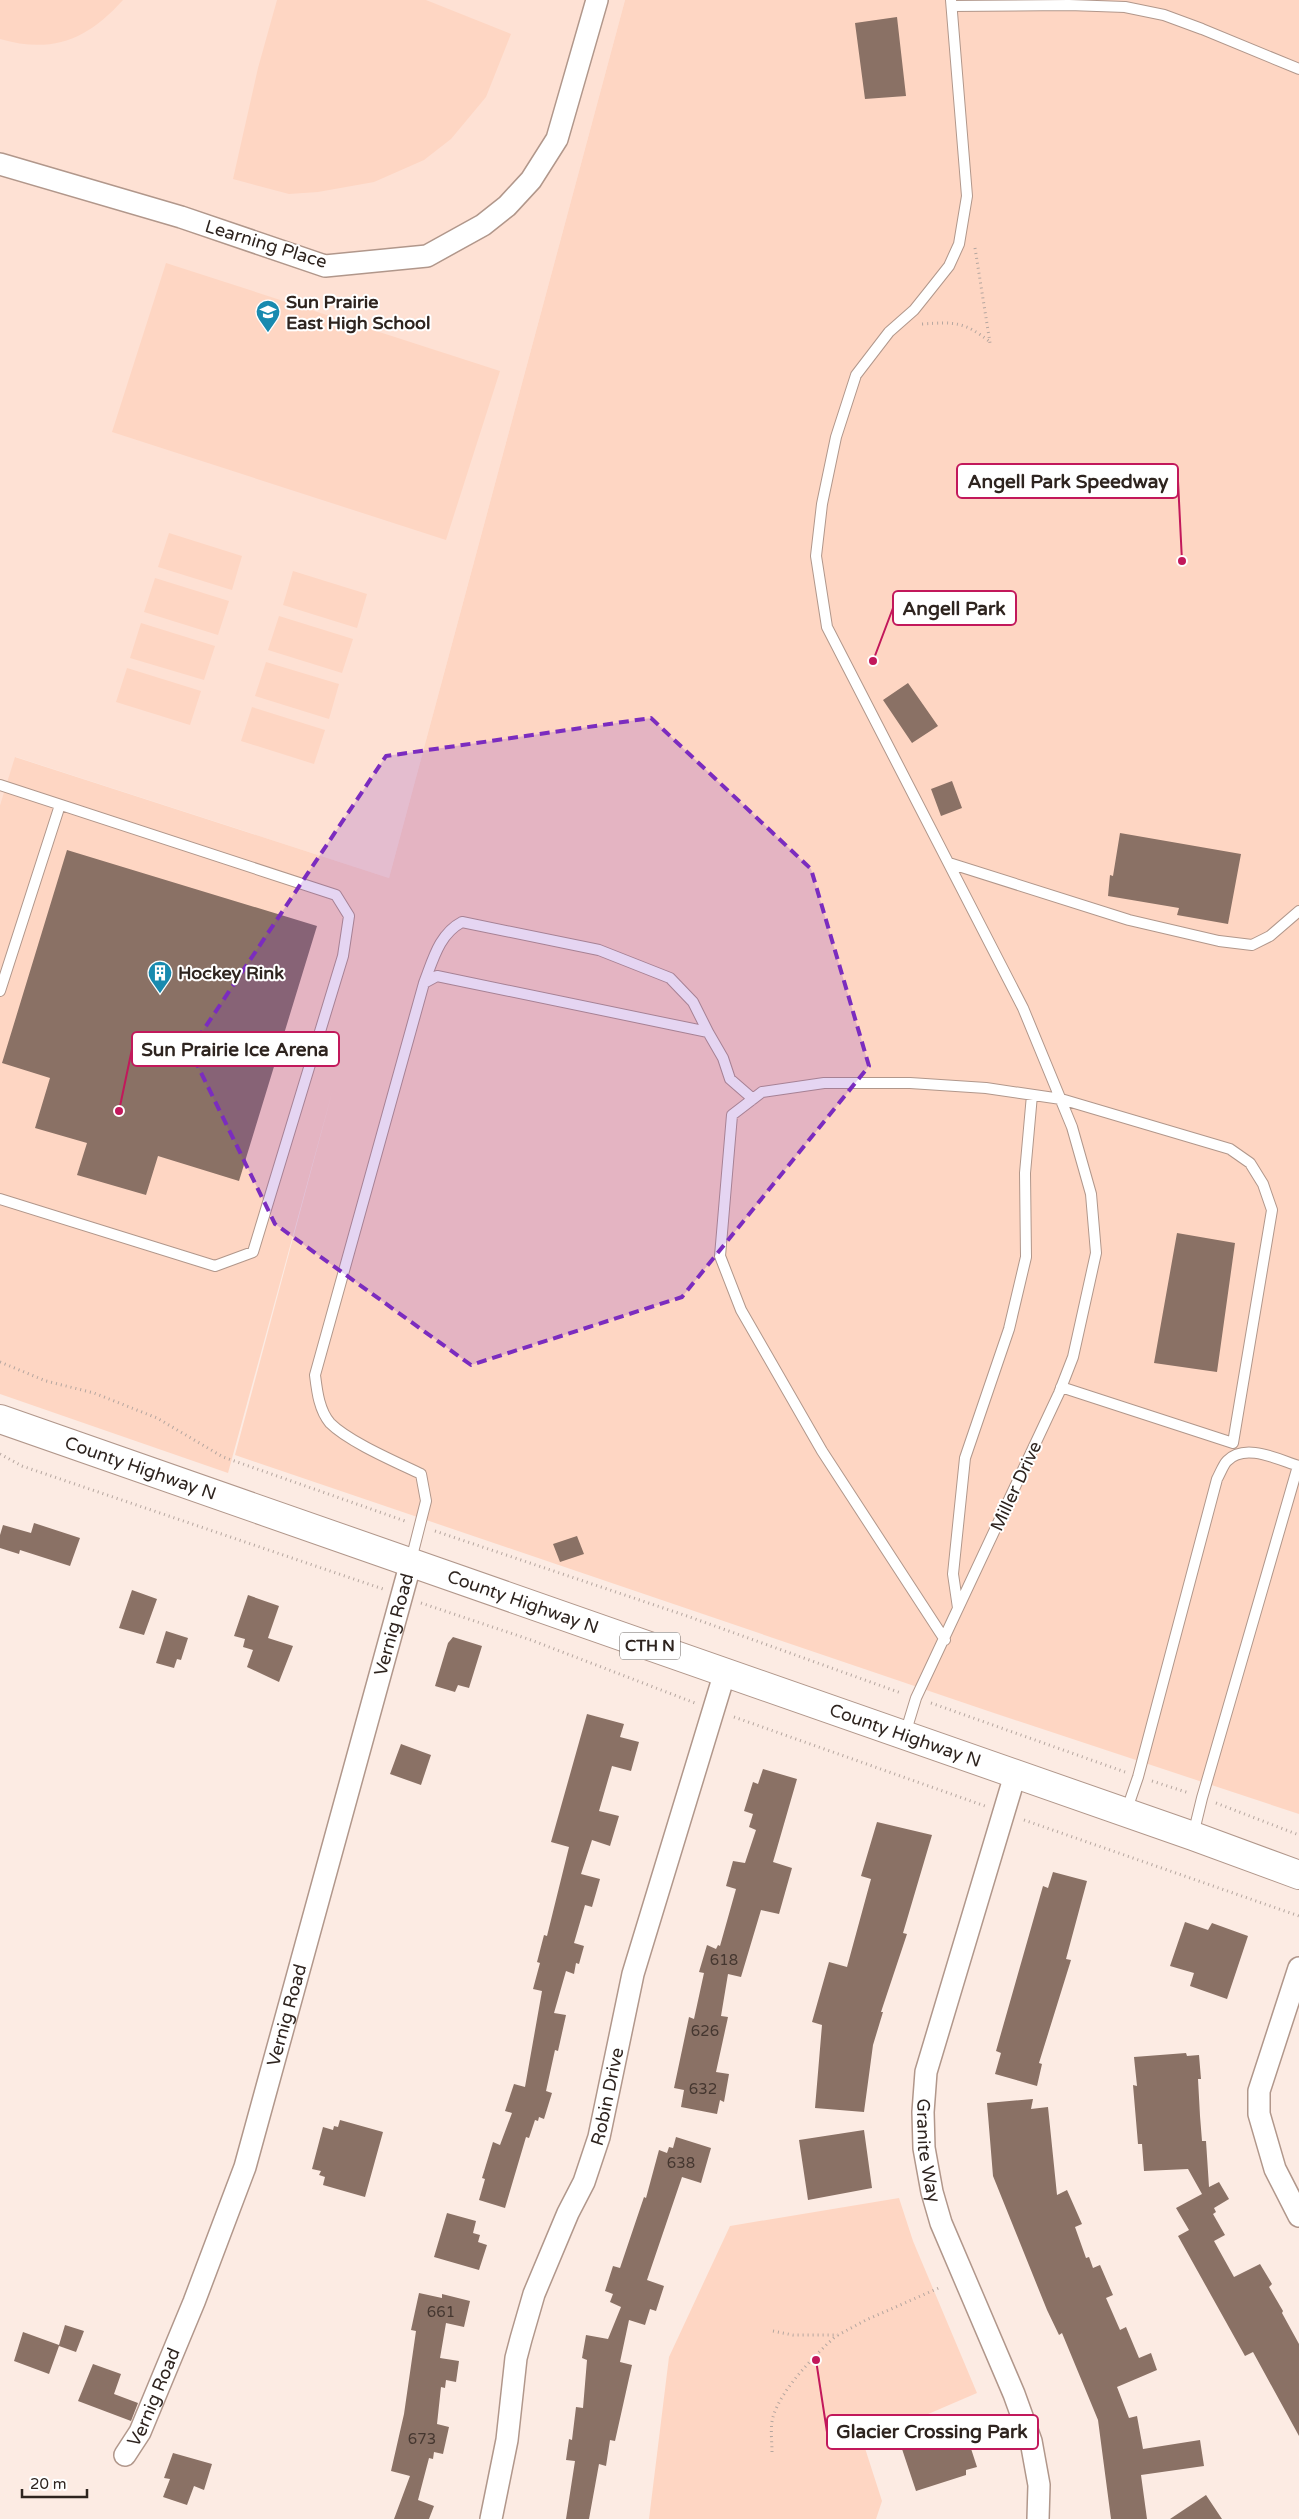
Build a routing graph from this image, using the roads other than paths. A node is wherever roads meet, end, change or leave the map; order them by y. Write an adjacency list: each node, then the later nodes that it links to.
1 (597, 0): 5 (street, Learning Place)
2 (952, 3): 3 (lane); 8 (lane, Miller Drive)
3 (1094, 3): 4 (lane)
4 (1299, 69)
5 (0, 164)
6 (0, 785): 7 (lane)
7 (60, 805): 11 (lane); 16 (lane)
8 (949, 863): 9 (lane); 15 (lane, Miller Drive)
9 (1299, 911)
10 (424, 984): 12 (lane); 12 (lane); 20 (lane)
11 (0, 991)
12 (708, 1032): 14 (lane)
13 (1032, 1095): 14 (lane); 15 (lane); 21 (lane)
14 (753, 1099): 22 (lane)
15 (1060, 1099): 17 (lane, Miller Drive); 17 (lane)
16 (0, 1199)
17 (1061, 1387): 21 (lane, Miller Drive)
18 (0, 1419): 20 (main road, County Highway N / CTH N)
19 (1298, 1466): 26 (lane); 27 (lane)
20 (410, 1562): 23 (main road, County Highway N / CTH N); 31 (street, Vernig Road)
21 (958, 1609): 22 (lane, Miller Drive)
22 (945, 1640): 24 (lane, Miller Drive)
23 (725, 1672): 24 (main road, County Highway N / CTH N); 32 (street, Robin Drive)
24 (905, 1735): 25 (main road, County Highway N / CTH N)
25 (1015, 1775): 26 (main road, County Highway N / CTH N); 33 (street, Granite Way)
26 (1126, 1814): 27 (main road, County Highway N / CTH N)
27 (1193, 1836): 28 (main road, County Highway N / CTH N)
28 (1299, 1875)
29 (1299, 1968): 30 (street)
30 (1299, 2216)
31 (125, 2455)
32 (491, 2519)
33 (1038, 2519)

